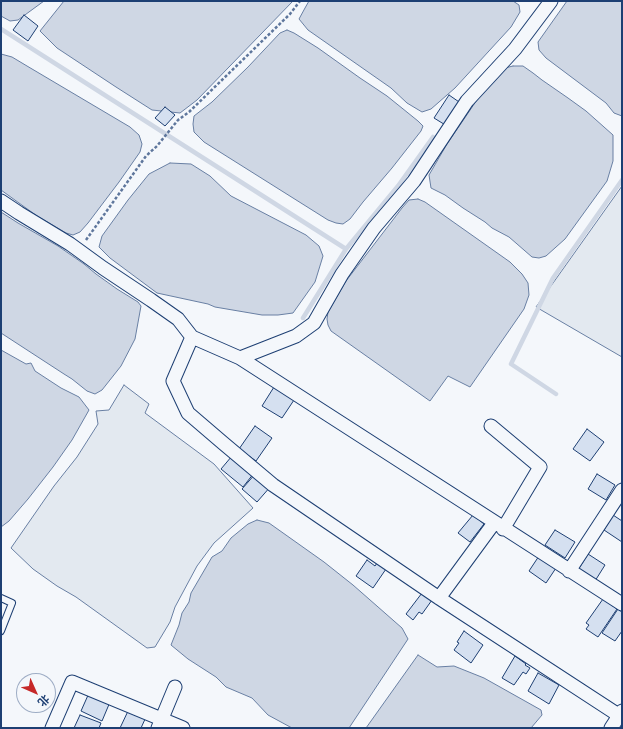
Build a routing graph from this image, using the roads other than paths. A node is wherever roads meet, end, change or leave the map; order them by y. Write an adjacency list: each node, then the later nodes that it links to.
1 (551, 1): 4 (street)
2 (1, 201): 3 (street)
3 (192, 337): 4 (street); 10 (street)
4 (240, 358): 7 (street)
5 (491, 426): 7 (street)
6 (622, 490): 8 (street)
7 (499, 526): 8 (street); 10 (street)
8 (569, 571): 11 (street)
9 (1, 598): 12 (lane)
10 (439, 598): 14 (street)
11 (622, 604)
12 (1, 631)
13 (175, 687): 15 (street)
14 (621, 714): 18 (street)
15 (160, 723): 16 (street); 17 (street)
16 (52, 728)
17 (183, 728)
18 (611, 728)

